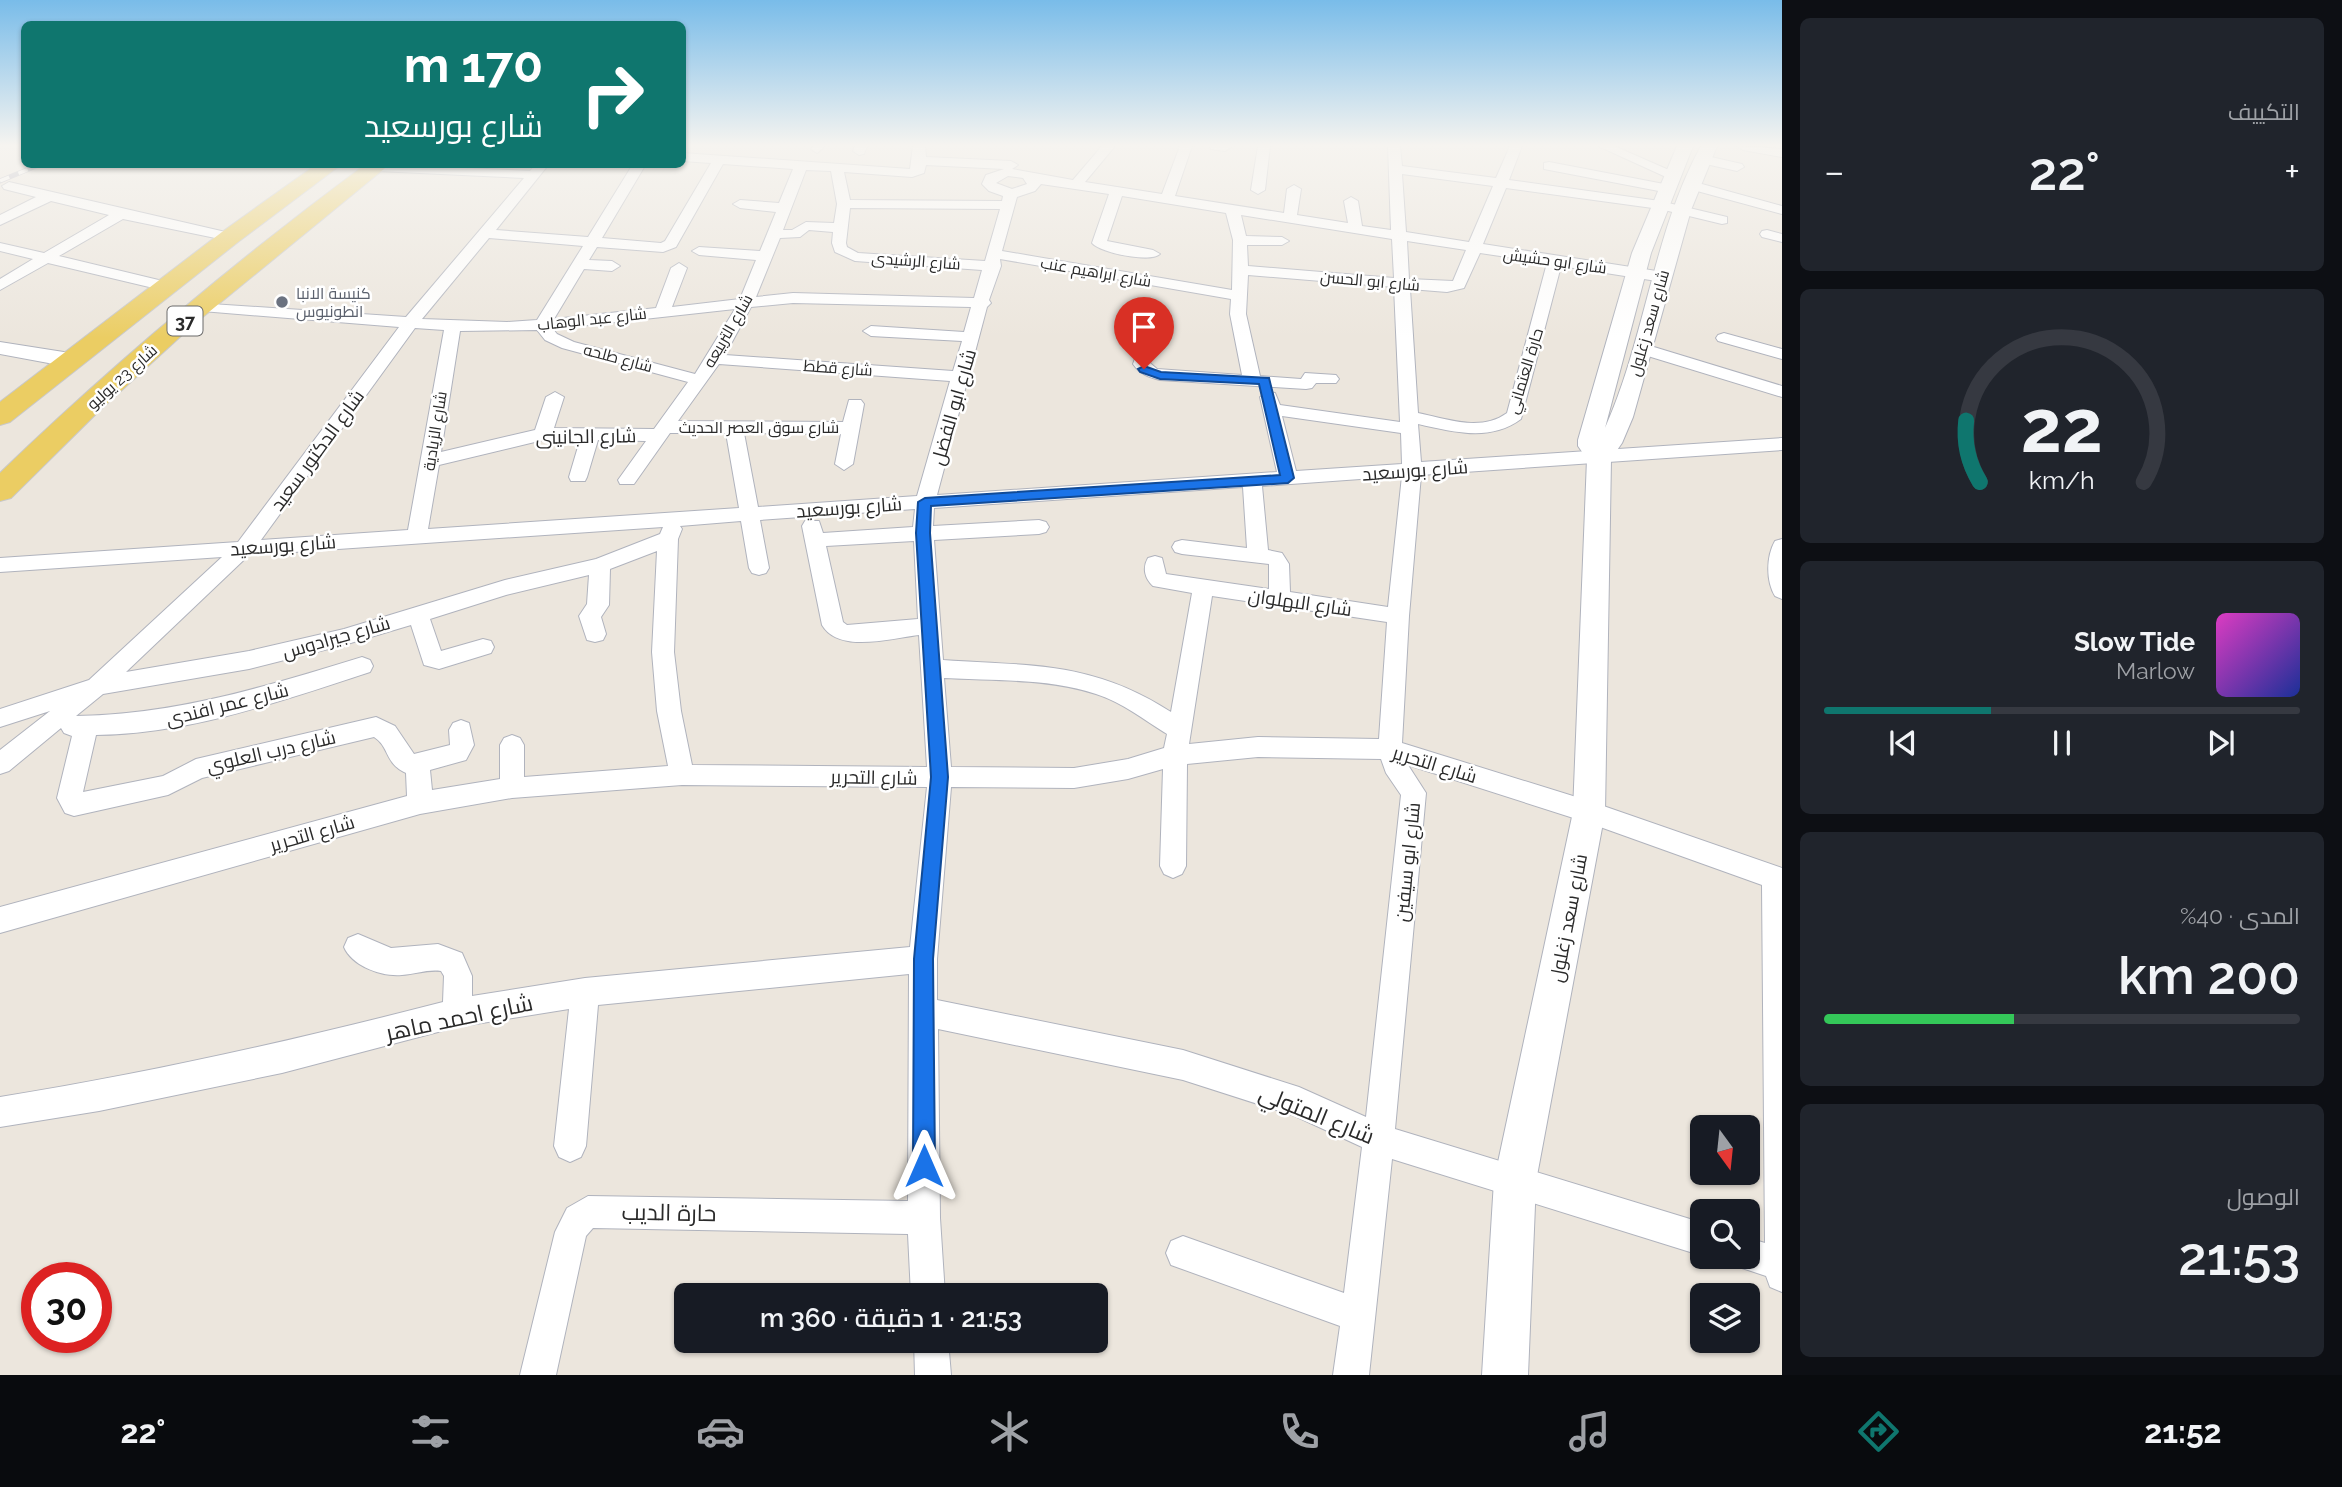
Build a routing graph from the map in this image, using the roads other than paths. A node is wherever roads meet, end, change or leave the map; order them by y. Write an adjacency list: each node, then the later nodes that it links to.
1 (21, 210): 23 (street)
2 (104, 210): 20 (street)
3 (266, 210): 28 (main road, 37)
4 (504, 210): 26 (street, شارع الدكتور سعيد)
5 (612, 210): 32 (street)
6 (688, 210): 32 (street)
7 (782, 210): 27 (street, شارع التربيعه)
8 (843, 210): 24 (street)
9 (1009, 210): 39 (street, شارع ابو الفضل)
10 (1110, 210): 35 (street)
11 (1233, 210): 30 (street)
12 (1240, 210): 21 (street, شارع ابو حشيش)
13 (1291, 210): 21 (street)
14 (1353, 210): 25 (street)
15 (1398, 210): 29 (street)
16 (1489, 210): 36 (street)
17 (1657, 210): 46 (street, شارع سعد زغلول)
18 (320, 211): 54 (main road, شارع 23 يوليو / 37)
19 (1681, 211): 22 (street); 47 (street, شارع سعد زغلول)
20 (121, 214): 28 (street); 37 (street)
21 (1290, 219): 25 (street, شارع ابو حشيش)
22 (1722, 220)
23 (0, 221)
24 (841, 228): 27 (street); 39 (street, شارع الرشيدى)
25 (1356, 230): 29 (street, شارع ابو حشيش)
26 (485, 233): 32 (street); 56 (street, شارع الدكتور سعيد)
27 (772, 234): 38 (street, شارع التربيعه)
28 (230, 237): 50 (main road, 37)
29 (1399, 237): 36 (street, شارع ابو حشيش); 48 (street)
30 (1240, 240): 31 (street); 44 (street)
31 (1282, 241)
32 (593, 242): 41 (street)
33 (0, 247): 37 (street)
34 (699, 251): 38 (street)
35 (1153, 254)
36 (1472, 254): 40 (street, شارع ابو حشيش); 45 (street); 48 (street, شارع ابو الحسن)
37 (48, 256): 49 (street); 50 (street)
38 (764, 256): 52 (street, شارع التربيعه)
39 (994, 260): 51 (street, شارع ابراهيم عنب); 53 (street, شارع ابو الفضل)
40 (1555, 261): 46 (street, شارع ابو حشيش); 77 (street, حارة العتماني)
41 (579, 264): 42 (street); 57 (street)
42 (612, 266)
43 (679, 268): 55 (street)
44 (1241, 270): 48 (street, شارع ابو الحسن); 51 (street)
45 (1520, 270)
46 (1634, 272): 47 (street, شارع ابو حشيش); 84 (street, شارع سعد زغلول)
47 (1663, 277): 64 (street, شارع سعد زغلول)
48 (1402, 283): 77 (street)
49 (0, 285)
50 (166, 286): 67 (main road, 37)
51 (1238, 296): 71 (street)
52 (747, 302): 53 (street, شارع عبد الوهاب); 55 (street, شارع عبد الوهاب); 66 (street, شارع التربيعه)
53 (983, 303): 60 (street, شارع ابو الفضل)
54 (202, 306): 56 (street, شارع عبد الوهاب); 92 (main road, شارع 23 يوليو / 37)
55 (662, 312): 57 (street, شارع عبد الوهاب)
56 (410, 323): 58 (street, شارع عبد الوهاب); 101 (street, شارع الدكتور سعيد)
57 (542, 325): 58 (street, شارع عبد الوهاب); 70 (street, شارع طلحه)
58 (453, 326): 85 (street, شارع الزيادية)
59 (871, 331): 60 (street)
60 (973, 337): 68 (street, شارع ابو الفضل)
61 (1724, 338): 65 (street)
62 (1134, 343): 71 (street)
63 (0, 348): 67 (street)
64 (1643, 349): 72 (street); 84 (street, شارع سعد زغلول)
65 (1782, 354)
66 (714, 359): 68 (street, شارع قطط); 70 (street, شارع التربيعه)
67 (70, 360): 76 (main road, 37)
68 (961, 377): 93 (street, شارع ابو الفضل)
69 (1330, 379): 71 (street)
70 (699, 380): 80 (street, شارع التربيعه)
71 (1258, 380): 75 (street)
72 (1782, 392)
73 (555, 397): 82 (street)
74 (855, 404): 79 (street)
75 (1272, 410): 77 (street, حارة العتماني); 89 (street)
76 (0, 416)
77 (1409, 423): 87 (street)
78 (734, 427): 79 (street, شارع سوق العصر الحديث); 80 (street, شارع سوق العصر الحديث); 95 (street)
79 (851, 428): 86 (street)
80 (664, 431): 81 (street, شارع الجانينى); 90 (street, شارع التربيعه)
81 (592, 433): 82 (street, شارع الجانينى); 88 (street)
82 (543, 434): 85 (street, شارع الجانينى)
83 (1782, 444): 84 (street, شارع بورسعيد)
84 (1599, 458): 87 (street, شارع بورسعيد); 133 (street, شارع سعد زغلول)
85 (430, 461): 99 (street, شارع الزيادية)
86 (844, 464)
87 (1412, 471): 89 (street, شارع بورسعيد); 113 (street)
88 (578, 477)
89 (1288, 478): 91 (street, شارع بورسعيد)
90 (627, 480)
91 (1252, 480): 93 (street, شارع بورسعيد); 103 (street)
92 (0, 491)
93 (925, 502): 94 (street, شارع بورسعيد); 98 (street, شارع ابو الفضل)
94 (809, 509): 95 (street, شارع بورسعيد); 100 (street)
95 (750, 514): 97 (street, شارع بورسعيد); 108 (street)
96 (1038, 527): 98 (street)
97 (671, 529): 99 (street, شارع بورسعيد); 107 (street, شارع جيرادوس); 129 (street)
98 (923, 533): 100 (street); 114 (street, شارع ابو الفضل)
99 (417, 537): 101 (street, شارع بورسعيد)
100 (815, 540): 114 (street)
101 (245, 547): 106 (street, شارع بورسعيد); 119 (street, شارع الدكتور سعيد)
102 (1182, 547): 103 (street)
103 (1258, 555): 111 (street)
104 (1781, 561): 110 (street)
105 (1154, 563): 109 (street, شارع البهلوان)
106 (0, 565)
107 (600, 565): 112 (street, شارع جيرادوس); 115 (street)
108 (759, 568)
109 (1203, 588): 111 (street, شارع البهلوان); 124 (street)
110 (1782, 591)
111 (1279, 599): 113 (street, شارع البهلوان)
112 (418, 612): 116 (street); 119 (street, شارع جيرادوس)
113 (1398, 616): 126 (street)
114 (930, 626): 118 (street, شارع ابو الفضل)
115 (595, 634)
116 (483, 647)
117 (362, 666): 122 (street, شارع عمر افندى)
118 (932, 668): 124 (street); 130 (street, شارع ابو الفضل)
119 (97, 686): 120 (street, شارع جيرادوس); 121 (street, شارع الدكتور سعيد)
120 (0, 718)
121 (46, 726): 122 (street, شارع عمر افندى); 128 (street, شارع الدكتور سعيد)
122 (86, 727): 127 (street, شارع درب العلوي)
123 (461, 730): 127 (street)
124 (1177, 742): 126 (street, شارع التحرير); 130 (street, شارع التحرير); 134 (street)
125 (512, 745): 131 (street)
126 (1390, 749): 133 (street, شارع التحرير); 143 (street, شارع ابو سيفين)
127 (415, 764): 132 (street)
128 (0, 765)
129 (682, 775): 130 (street, شارع التحرير); 131 (street, شارع التحرير)
130 (940, 777): 138 (street, شارع ابو الفضل)
131 (512, 788): 132 (street, شارع التحرير)
132 (420, 803): 136 (street, شارع التحرير)
133 (1589, 812): 135 (street, شارع التحرير); 145 (street, شارع سعد زغلول)
134 (1173, 866)
135 (1779, 879): 150 (street)
136 (0, 920)
137 (358, 947): 141 (street)
138 (923, 959): 139 (street, شارع احمد ماهر); 140 (street, شارع ابو الفضل)
139 (585, 992): 141 (street, شارع احمد ماهر); 144 (street)
140 (925, 1012): 143 (street, شارع المتولي); 146 (street, شارع ابو الفضل)
141 (457, 1013): 142 (street, شارع احمد ماهر)
142 (0, 1112)
143 (1379, 1139): 145 (street, شارع المتولي); 152 (street, شارع ابو سيفين)
144 (570, 1146)
145 (1515, 1181): 147 (street, شارع المتولي); 157 (street, شارع سعد زغلول)
146 (924, 1218): 151 (street, شارع ابو الفضل); 154 (street, حارة الديب)
147 (1690, 1236)
148 (1183, 1253): 152 (street)
149 (1760, 1259): 150 (street)
150 (1781, 1268)
151 (927, 1283)
152 (1357, 1315): 156 (street, شارع ابو سيفين)
153 (932, 1353): 155 (street)
154 (538, 1375)
155 (933, 1375)
156 (1351, 1375)
157 (1505, 1375)

